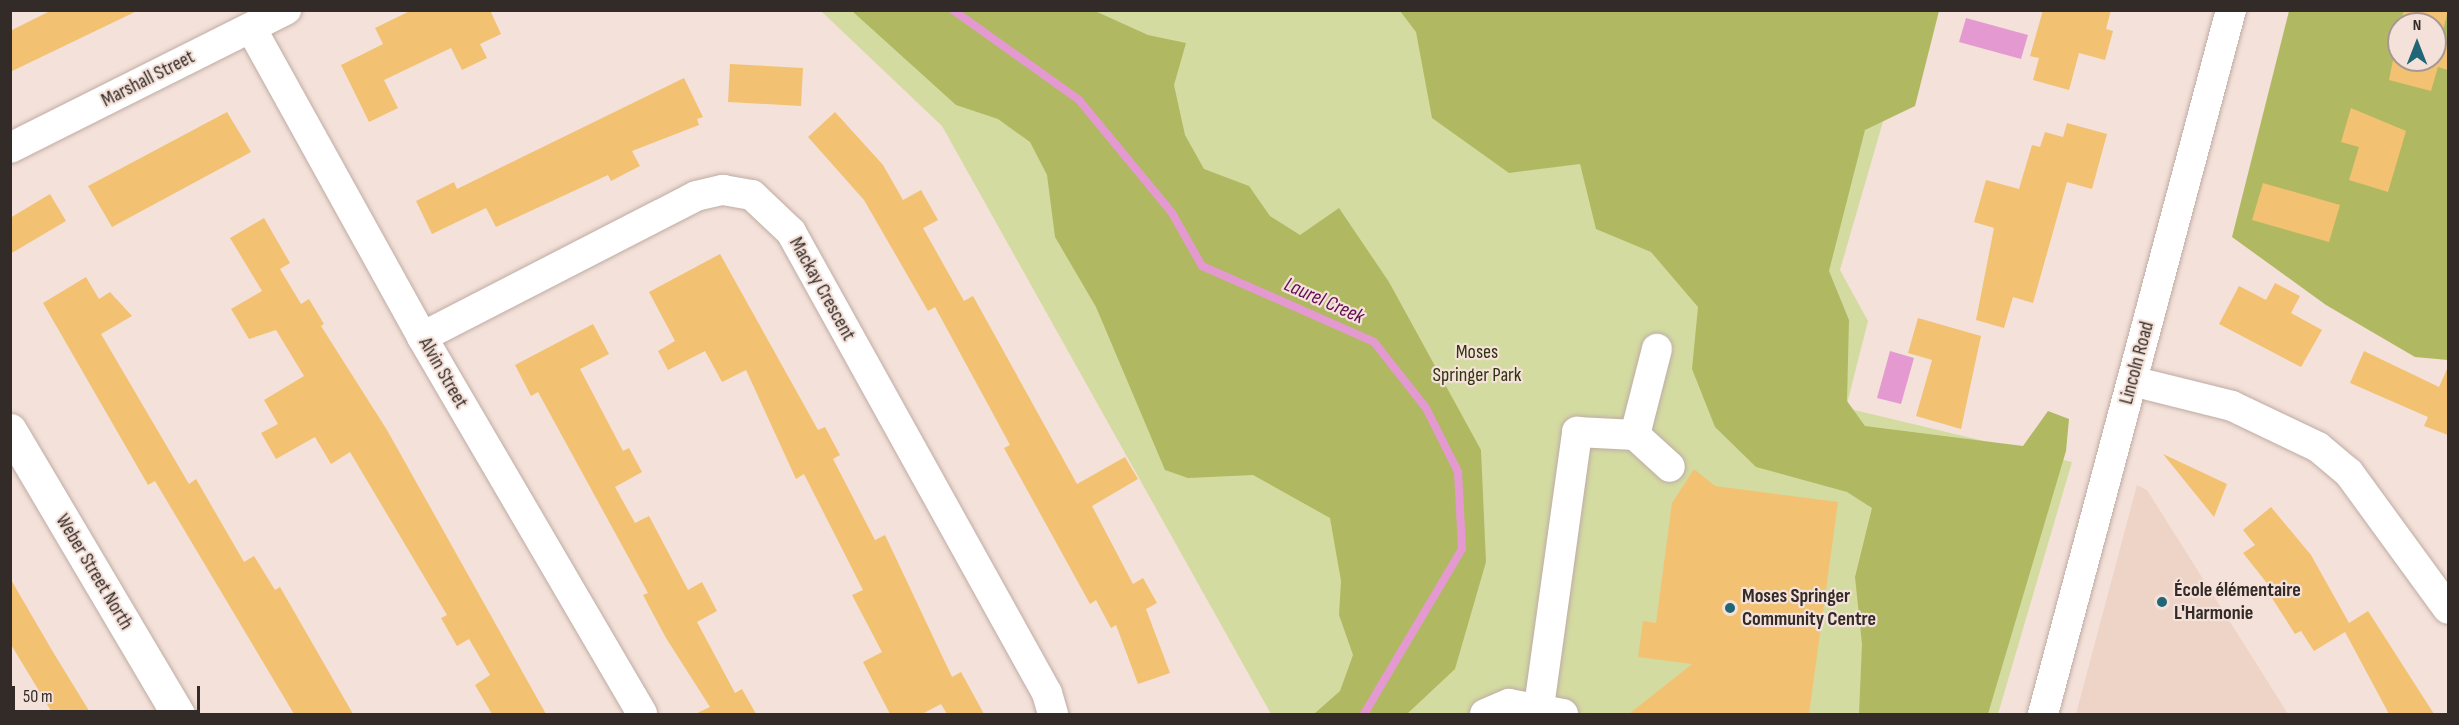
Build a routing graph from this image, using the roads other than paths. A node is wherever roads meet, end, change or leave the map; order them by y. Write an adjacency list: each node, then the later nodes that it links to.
1 (286, 10): 3 (street, Marshall Street)
2 (2232, 10): 7 (street, Lincoln Road)
3 (251, 28): 4 (street, Marshall Street); 5 (street, Alvin Street)
4 (10, 148)
5 (422, 337): 14 (street, Alvin Street); 15 (street, Mackay Crescent)
6 (1657, 349): 9 (street)
7 (2132, 381): 11 (street); 17 (street, Lincoln Road)
8 (10, 430): 13 (main road, Weber Street North)
9 (1635, 435): 10 (street); 12 (street)
10 (1670, 467)
11 (2446, 598)
12 (1551, 711): 16 (street)
13 (178, 714)
14 (642, 714)
15 (1053, 714)
16 (1485, 714)
17 (2043, 714)

